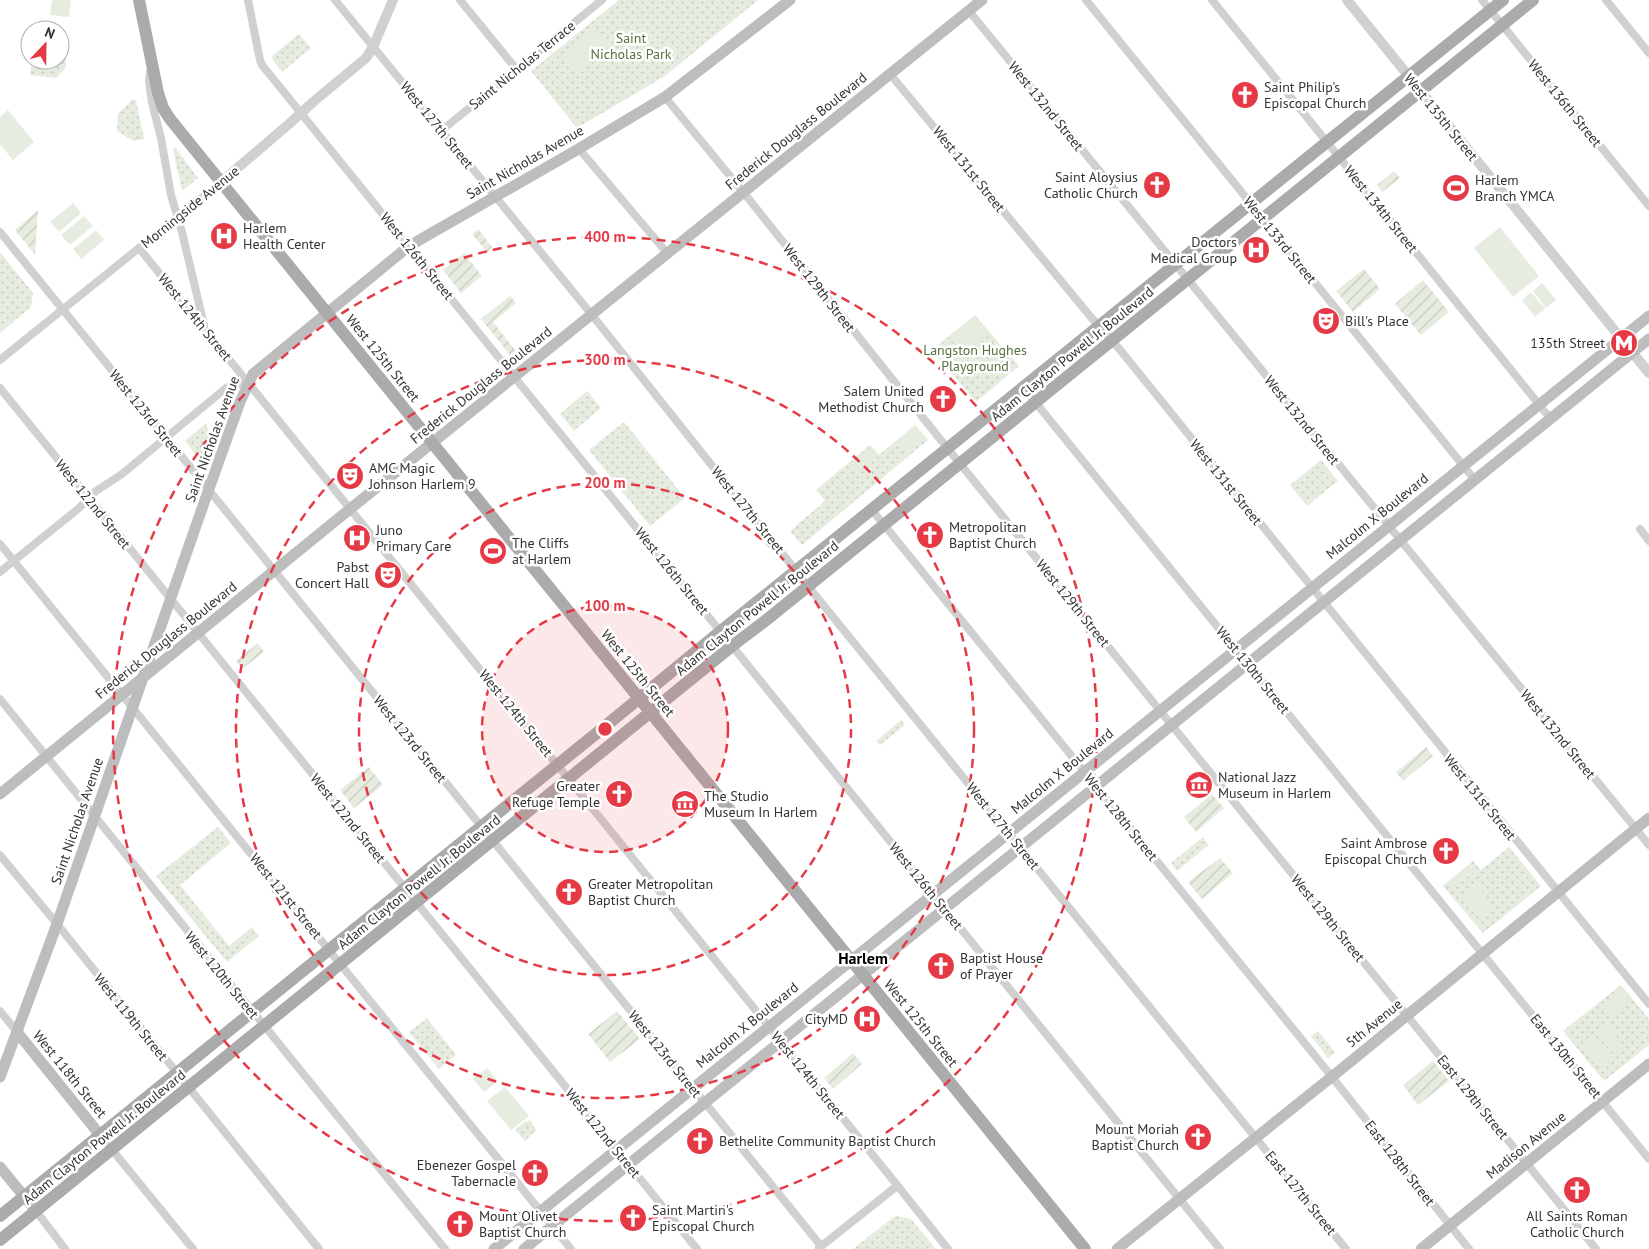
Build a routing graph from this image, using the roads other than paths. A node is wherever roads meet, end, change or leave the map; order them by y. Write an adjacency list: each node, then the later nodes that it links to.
1 (139, 0): 21 (main road, West 125th Street)
2 (248, 0): 27 (street, West 126th Street)
3 (334, 0): 19 (street, West 127th Street)
4 (394, 0): 19 (street, Morningside Avenue)
5 (460, 0): 22 (street)
6 (602, 0): 22 (street, Saint Nicholas Terrace)
7 (790, 0): 26 (main road, Saint Nicholas Avenue)
8 (982, 0): 17 (main road, Frederick Douglass Boulevard)
9 (1086, 0): 35 (street, West 133rd Street)
10 (1212, 0): 29 (street, West 134th Street)
11 (1347, 0): 24 (street, West 135th Street)
12 (1482, 0): 16 (street, West 136th Street)
13 (1503, 0): 16 (main road, Adam Clayton Powell Jr. Boulevard)
14 (1533, 0): 18 (main road, Adam Clayton Powell Jr. Boulevard)
15 (1606, 0): 20 (street)
16 (1490, 10): 18 (street, West 136th Street); 24 (main road, Adam Clayton Powell Jr. Boulevard)
17 (969, 11): 23 (main road, Frederick Douglass Boulevard); 43 (street, West 132nd Street)
18 (1502, 25): 25 (main road, Adam Clayton Powell Jr. Boulevard); 36 (street, West 136th Street)
19 (373, 47): 27 (street, Morningside Avenue); 28 (street, West 127th Street)
20 (1649, 53)
21 (150, 59): 32 (main road, West 125th Street); 37 (street, West 125th Street)
22 (517, 70): 28 (street, Saint Nicholas Terrace)
23 (890, 74): 33 (main road, Frederick Douglass Boulevard); 49 (street, West 131st Street)
24 (1408, 76): 25 (street, West 135th Street); 29 (main road, Adam Clayton Powell Jr. Boulevard)
25 (1420, 91): 31 (main road, Adam Clayton Powell Jr. Boulevard); 51 (street, West 135th Street)
26 (665, 97): 30 (main road, Saint Nicholas Avenue); 33 (street, West 129th Street)
27 (301, 113): 32 (street, Morningside Avenue); 40 (street, West 126th Street)
28 (441, 131): 34 (street, West 127th Street)
29 (1327, 142): 31 (street, West 134th Street); 35 (main road, Adam Clayton Powell Jr. Boulevard)
30 (580, 149): 34 (main road, Saint Nicholas Avenue); 42 (street)
31 (1339, 157): 38 (main road, Adam Clayton Powell Jr. Boulevard); 62 (street, West 134th Street)
32 (221, 182): 37 (street, Morningside Avenue); 46 (main road, West 125th Street)
33 (744, 192): 42 (main road, Frederick Douglass Boulevard); 66 (street, West 129th Street)
34 (496, 197): 40 (main road, Saint Nicholas Avenue); 47 (street, West 127th Street)
35 (1251, 203): 38 (street, West 133rd Street); 43 (main road, Adam Clayton Powell Jr. Boulevard)
36 (1649, 206)
37 (177, 217): 41 (street, Morningside Avenue); 50 (street, West 125th Street)
38 (1263, 218): 44 (main road, Adam Clayton Powell Jr. Boulevard); 68 (street, West 133rd Street)
39 (0, 232): 45 (street, West 123rd Street)
40 (409, 246): 46 (main road, Saint Nicholas Avenue); 57 (street, West 126th Street)
41 (139, 248): 45 (street, Morningside Avenue); 50 (street, West 124th Street)
42 (668, 254): 47 (main road, Frederick Douglass Boulevard)
43 (1176, 265): 44 (street, West 132nd Street); 49 (main road, Adam Clayton Powell Jr. Boulevard)
44 (1188, 279): 53 (main road, Adam Clayton Powell Jr. Boulevard); 75 (street, West 132nd Street)
45 (62, 310): 55 (street, Morningside Avenue); 64 (street, West 123rd Street)
46 (327, 313): 58 (main road, Saint Nicholas Avenue); 65 (main road, West 125th Street)
47 (592, 315): 57 (main road, Frederick Douglass Boulevard); 81 (street, West 127th Street)
48 (1649, 316): 51 (main road, Malcolm X Boulevard)
49 (1099, 326): 53 (street, West 131st Street); 59 (main road, Adam Clayton Powell Jr. Boulevard)
50 (205, 329): 58 (street, West 124th Street)
51 (1621, 338): 54 (street, West 135th Street); 62 (main road, Malcolm X Boulevard)
52 (1649, 339): 54 (main road)
53 (1112, 341): 61 (main road, Adam Clayton Powell Jr. Boulevard); 85 (street, West 131st Street)
54 (1632, 352): 56 (street, West 135th Street); 63 (main road)
55 (0, 360)
56 (1649, 373)
57 (515, 378): 65 (main road, Frederick Douglass Boulevard); 88 (street, West 126th Street)
58 (248, 383): 64 (street); 70 (main road, Saint Nicholas Avenue); 72 (street, West 124th Street)
59 (1023, 387): 61 (street, West 130th Street); 66 (main road, Adam Clayton Powell Jr. Boulevard)
60 (0, 388): 71 (street, West 122nd Street)
61 (1036, 402): 67 (main road, Adam Clayton Powell Jr. Boulevard); 91 (street, West 130th Street)
62 (1539, 404): 63 (street, West 134th Street); 68 (main road, Malcolm X Boulevard)
63 (1550, 418): 69 (main road)
64 (166, 437): 70 (street, West 123rd Street); 71 (street)
65 (433, 442): 72 (main road, Frederick Douglass Boulevard); 95 (main road, West 125th Street)
66 (948, 449): 67 (street, West 129th Street); 73 (main road, Adam Clayton Powell Jr. Boulevard)
67 (960, 463): 74 (main road, Adam Clayton Powell Jr. Boulevard); 98 (street, West 129th Street)
68 (1463, 465): 69 (street, West 133rd Street); 75 (main road, Malcolm X Boulevard)
69 (1474, 479): 77 (main road)
70 (209, 490): 83 (street, West 123rd Street); 86 (main road, Saint Nicholas Avenue)
71 (89, 498): 80 (street); 86 (street, West 122nd Street)
72 (350, 509): 83 (main road, Frederick Douglass Boulevard); 102 (street, West 124th Street)
73 (872, 510): 74 (street, West 128th Street); 81 (main road, Adam Clayton Powell Jr. Boulevard)
74 (884, 524): 84 (main road, Adam Clayton Powell Jr. Boulevard); 103 (street, West 128th Street)
75 (1389, 526): 77 (street, West 132nd Street); 85 (main road, Malcolm X Boulevard)
76 (1640, 529): 78 (street)
77 (1401, 540): 87 (main road); 110 (street, West 132nd Street)
78 (1649, 541)
79 (0, 544): 80 (street, West 121st Street)
80 (13, 561): 82 (street); 94 (street, West 121st Street)
81 (797, 571): 84 (street, West 127th Street); 88 (main road, Adam Clayton Powell Jr. Boulevard)
82 (0, 572)
83 (274, 572): 89 (main road, Frederick Douglass Boulevard); 109 (street, West 123rd Street)
84 (809, 586): 90 (main road, Adam Clayton Powell Jr. Boulevard); 111 (street, West 127th Street)
85 (1311, 588): 87 (street, West 131st Street); 91 (main road, Malcolm X Boulevard)
86 (171, 599): 89 (street, West 122nd Street); 93 (main road, Saint Nicholas Avenue)
87 (1324, 603): 92 (main road); 117 (street, West 131st Street)
88 (721, 631): 90 (street, West 126th Street); 95 (main road, Adam Clayton Powell Jr. Boulevard)
89 (198, 634): 93 (main road, Frederick Douglass Boulevard); 116 (street, West 122nd Street)
90 (732, 646): 99 (main road, Adam Clayton Powell Jr. Boulevard); 118 (street, West 126th Street)
91 (1236, 649): 92 (street, West 130th Street); 98 (main road, Malcolm X Boulevard)
92 (1248, 664): 100 (main road); 123 (street, West 130th Street)
93 (142, 679): 94 (main road, Frederick Douglass Boulevard); 97 (main road, Saint Nicholas Avenue)
94 (122, 695): 97 (street, West 121st Street); 101 (main road, Frederick Douglass Boulevard)
95 (640, 698): 99 (main road, West 125th Street); 102 (main road, Adam Clayton Powell Jr. Boulevard)
96 (0, 699): 101 (street, West 120th Street)
97 (132, 708): 107 (main road, Saint Nicholas Avenue); 122 (street, West 121st Street)
98 (1160, 710): 100 (street, West 129th Street); 103 (main road, Malcolm X Boulevard)
99 (651, 713): 104 (main road, Adam Clayton Powell Jr. Boulevard); 124 (main road, West 125th Street)
100 (1172, 725): 105 (main road); 130 (street, West 129th Street)
101 (46, 757): 106 (main road, Frederick Douglass Boulevard); 107 (street, West 120th Street)
102 (557, 765): 104 (street, West 124th Street); 109 (main road, Adam Clayton Powell Jr. Boulevard)
103 (1084, 772): 105 (street, West 128th Street); 111 (main road, Malcolm X Boulevard)
104 (569, 779): 112 (main road, Adam Clayton Powell Jr. Boulevard); 132 (street, West 124th Street)
105 (1096, 787): 114 (main road); 137 (street, West 128th Street)
106 (0, 794)
107 (94, 816): 121 (main road, Saint Nicholas Avenue); 129 (street, West 120th Street)
108 (1649, 818): 110 (main road, 5th Avenue)
109 (482, 827): 112 (street, West 123rd Street); 116 (main road, Adam Clayton Powell Jr. Boulevard)
110 (1636, 829): 113 (street, West 132nd Street); 117 (main road, 5th Avenue)
111 (1009, 833): 114 (street, West 127th Street); 118 (main road, Malcolm X Boulevard)
112 (493, 841): 119 (main road, Adam Clayton Powell Jr. Boulevard); 140 (street, West 123rd Street)
113 (1649, 845)
114 (1020, 847): 120 (main road); 144 (street, West 127th Street)
115 (0, 855): 121 (street, West 119th Street)
116 (405, 888): 119 (street, West 122nd Street); 122 (main road, Adam Clayton Powell Jr. Boulevard)
117 (1558, 893): 123 (main road, 5th Avenue); 127 (street, West 131st Street)
118 (933, 894): 120 (street, West 126th Street); 124 (main road, Malcolm X Boulevard)
119 (417, 903): 125 (main road, Adam Clayton Powell Jr. Boulevard); 146 (street, West 122nd Street)
120 (944, 908): 126 (main road); 153 (street, West 126th Street)
121 (57, 924): 133 (main road, Saint Nicholas Avenue); 136 (street, West 119th Street)
122 (329, 950): 125 (street, West 121st Street); 129 (main road, Adam Clayton Powell Jr. Boulevard)
123 (1483, 954): 130 (main road, 5th Avenue); 142 (street, East 130th Street)
124 (851, 960): 126 (main road, West 125th Street); 132 (main road, Malcolm X Boulevard)
125 (341, 964): 131 (main road, Adam Clayton Powell Jr. Boulevard); 154 (street, West 121st Street)
126 (863, 974): 134 (main road); 170 (main road, West 125th Street)
127 (1649, 1004)
128 (0, 1011): 133 (street, West 118th Street)
129 (252, 1012): 131 (street, West 120th Street); 136 (main road, Adam Clayton Powell Jr. Boulevard)
130 (1407, 1015): 137 (main road, 5th Avenue); 148 (street, East 129th Street)
131 (264, 1027): 139 (main road, Adam Clayton Powell Jr. Boulevard); 164 (street, West 120th Street)
132 (770, 1027): 134 (street, West 124th Street); 140 (main road, Malcolm X Boulevard)
133 (17, 1032): 138 (main road, Saint Nicholas Avenue); 143 (main road, West 118th Street)
134 (781, 1041): 141 (main road); 151 (street, West 124th Street)
135 (1649, 1064): 142 (main road, Madison Avenue)
136 (176, 1073): 139 (street, West 119th Street); 143 (main road, Adam Clayton Powell Jr. Boulevard)
137 (1332, 1076): 144 (main road, 5th Avenue); 158 (street, East 128th Street)
138 (0, 1077)
139 (189, 1088): 145 (main road, Adam Clayton Powell Jr. Boulevard); 163 (street, West 119th Street)
140 (692, 1088): 141 (street, West 123rd Street); 146 (main road, Malcolm X Boulevard)
141 (704, 1102): 149 (main road); 160 (street, West 123rd Street)
142 (1603, 1102): 147 (street, East 130th Street); 148 (main road, Madison Avenue)
143 (100, 1135): 145 (street, West 118th Street); 152 (main road, Adam Clayton Powell Jr. Boulevard)
144 (1256, 1138): 153 (main road, 5th Avenue); 173 (street, East 127th Street)
145 (113, 1150): 155 (main road, Adam Clayton Powell Jr. Boulevard); 162 (street, West 118th Street)
146 (616, 1150): 149 (street, West 122nd Street); 154 (main road, Malcolm X Boulevard)
147 (1649, 1159)
148 (1527, 1163): 158 (main road, Madison Avenue); 176 (street, East 129th Street)
149 (628, 1165): 157 (main road); 168 (street, West 122nd Street)
150 (0, 1167): 152 (main road)
151 (897, 1186): 160 (street); 169 (street, West 124th Street)
152 (24, 1196): 155 (main road); 156 (main road, Adam Clayton Powell Jr. Boulevard)
153 (1180, 1199): 171 (main road, 5th Avenue); 172 (street, West 126th Street)
154 (540, 1211): 157 (street, West 121st Street); 165 (main road, Malcolm X Boulevard)
155 (36, 1212): 159 (main road, Adam Clayton Powell Jr. Boulevard); 161 (street)
156 (0, 1216)
157 (552, 1226): 166 (main road); 167 (street, West 121st Street)
158 (1450, 1226): 174 (main road, Madison Avenue); 175 (street, East 128th Street)
159 (0, 1240)
160 (819, 1248)
161 (65, 1249)
162 (193, 1249)
163 (319, 1249)
164 (445, 1249)
165 (494, 1249)
166 (524, 1249)
167 (571, 1249)
168 (697, 1249)
169 (948, 1249)
170 (1085, 1249)
171 (1117, 1249)
172 (1220, 1249)
173 (1346, 1249)
174 (1421, 1249)
175 (1469, 1249)
176 (1596, 1249)

